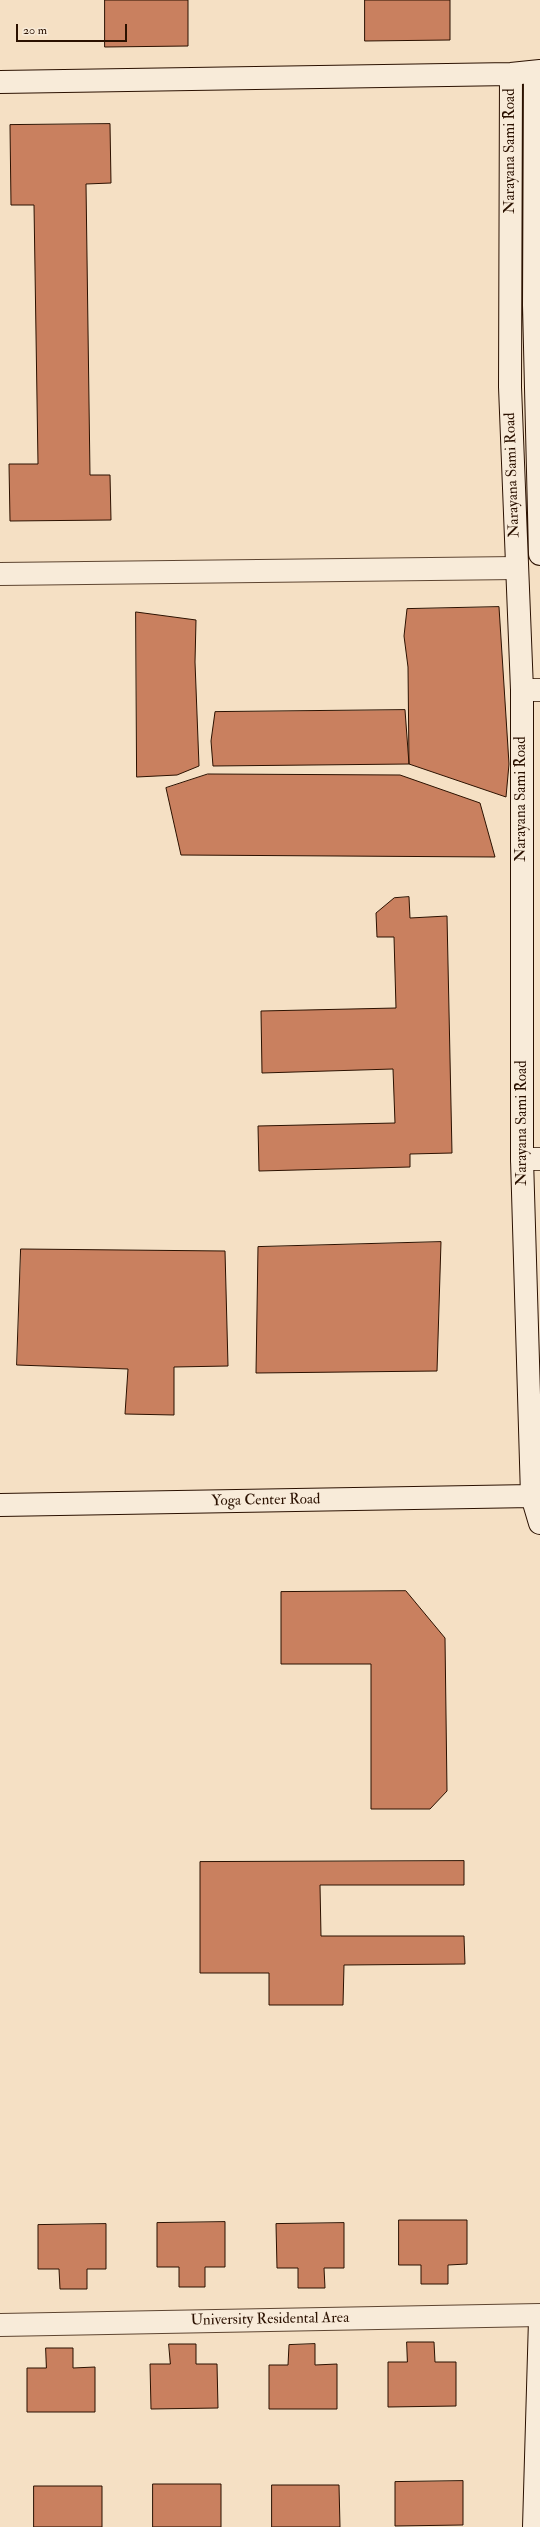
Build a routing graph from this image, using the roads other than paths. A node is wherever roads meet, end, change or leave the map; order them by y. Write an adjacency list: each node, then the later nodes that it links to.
1 (537, 72): 2 (street); 4 (street, Narayana Sami Road)
2 (511, 74): 3 (street); 5 (street, Narayana Sami Road)
3 (0, 82)
4 (540, 554)
5 (517, 568): 6 (street); 7 (street, Narayana Sami Road)
6 (0, 574)
7 (531, 690): 8 (street, Narayana Sami Road)
8 (531, 1159): 9 (street, Narayana Sami Road)
9 (532, 1496): 10 (street, Yoga Center Road); 11 (street, Narayana Sami Road)
10 (0, 1505)
11 (540, 1523)
12 (540, 2315): 14 (street, University Residental Area)
13 (540, 2319): 15 (street)
14 (0, 2325)
15 (534, 2527)

